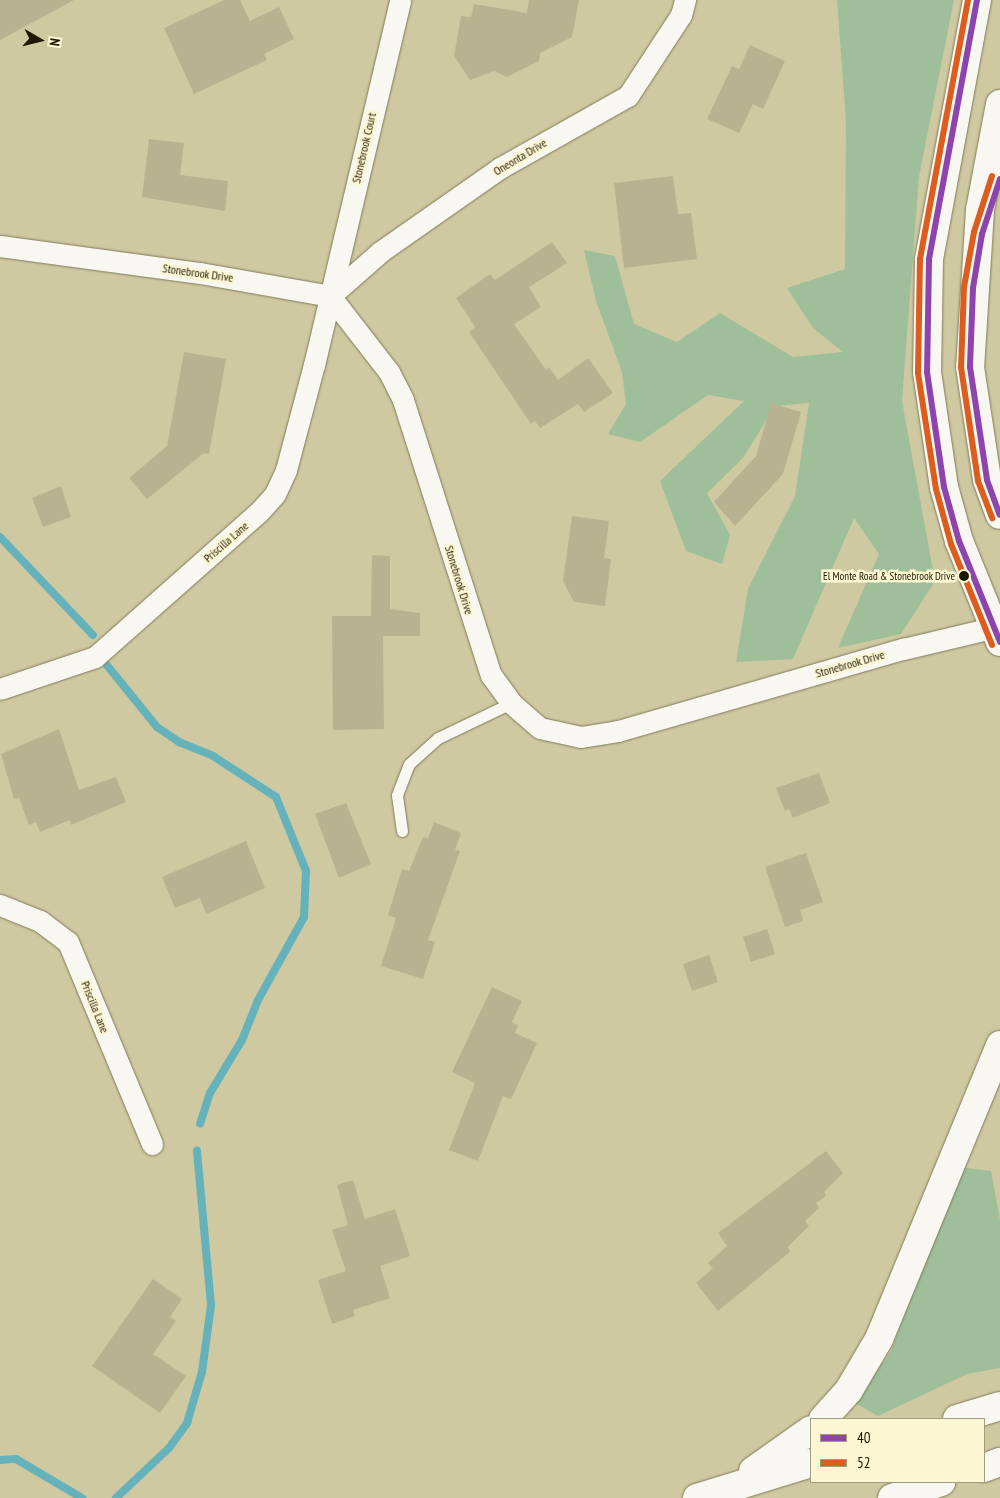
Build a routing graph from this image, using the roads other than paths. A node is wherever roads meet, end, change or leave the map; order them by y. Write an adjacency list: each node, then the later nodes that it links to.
1 (400, 0): 8 (street, Stonebrook Court)
2 (685, 0): 8 (street, Oneonta Drive)
3 (976, 0): 10 (main road)
4 (1000, 104): 7 (main road)
5 (1000, 179): 7 (street)
6 (0, 246): 8 (street, Stonebrook Drive)
7 (973, 288): 9 (main road)
8 (330, 296): 11 (street, Priscilla Lane); 12 (street, Stonebrook Drive)
9 (1000, 515)
10 (998, 632): 12 (street, Stonebrook Drive)
11 (0, 689)
12 (510, 703): 13 (lane)
13 (402, 831)
14 (0, 905): 16 (street, Priscilla Lane)
15 (1000, 1045): 18 (main road)
16 (152, 1144)
17 (1000, 1406): 19 (main road)
18 (824, 1418)
19 (960, 1418)
20 (810, 1431): 25 (main road)
21 (1000, 1462): 23 (main road)
22 (810, 1463): 25 (main road)
23 (985, 1468)
24 (938, 1483): 26 (main road)
25 (706, 1495)
26 (892, 1498)

